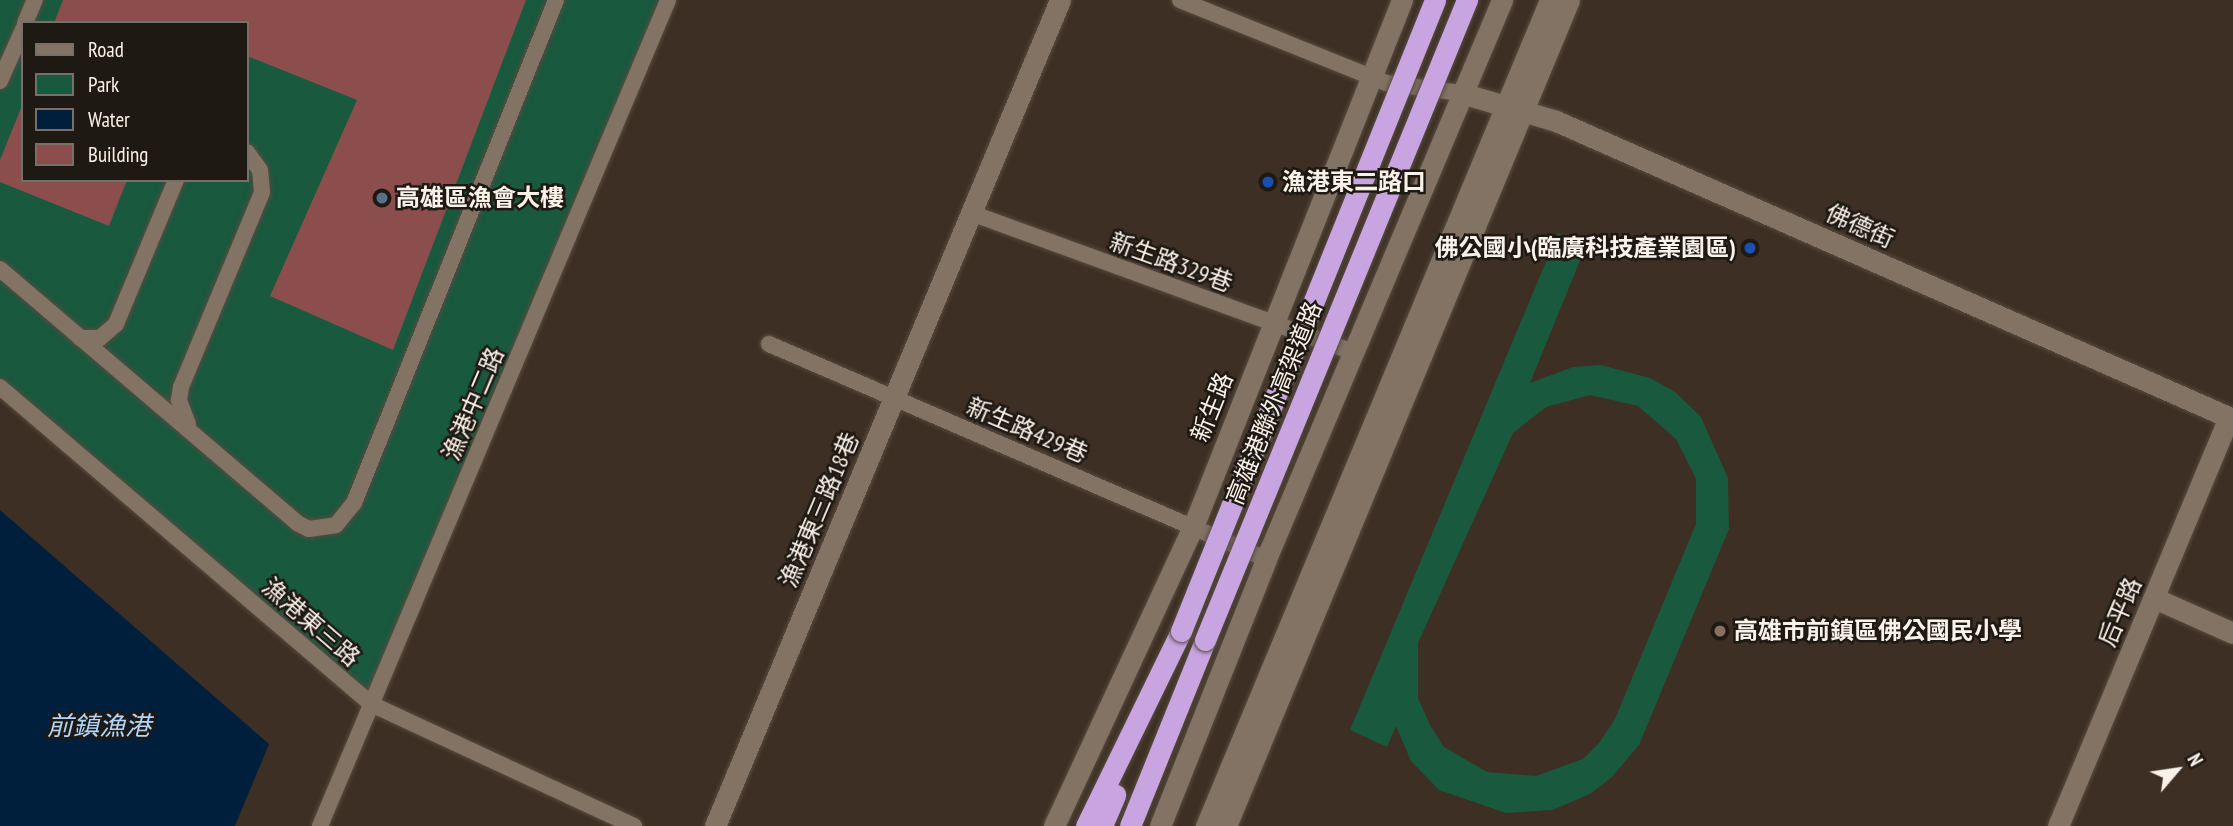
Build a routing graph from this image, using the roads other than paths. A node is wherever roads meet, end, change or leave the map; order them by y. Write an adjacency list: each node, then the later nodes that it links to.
1 (35, 0): 12 (lane)
2 (556, 0): 29 (lane)
3 (668, 0): 36 (lane, 漁港中二路)
4 (1060, 0): 20 (street, 漁港東三路18巷)
5 (1180, 0): 14 (lane)
6 (1402, 0): 14 (street, 新生路)
7 (1435, 0): 33 (highway, 高雄港聯外高架道路, bridge)
8 (1467, 0): 35 (highway, 高雄港聯外高架道路, bridge)
9 (1502, 0): 16 (street)
10 (1550, 0): 17 (street)
11 (1569, 0): 17 (street)
12 (26, 21)
13 (21, 34): 15 (lane)
14 (1371, 77): 16 (lane); 22 (street, 新生路)
15 (0, 81)
16 (1461, 93): 17 (street, 佛德街); 25 (street)
17 (1513, 108): 28 (street, 佛德街); 46 (street); 47 (street)
18 (248, 153): 29 (lane)
19 (175, 182): 23 (lane)
20 (971, 213): 22 (lane, 新生路329巷); 27 (street, 漁港東三路18巷)
21 (0, 269): 23 (lane)
22 (1273, 324): 25 (lane, 新生路329巷); 30 (street, 新生路)
23 (80, 338): 29 (lane)
24 (769, 344): 27 (lane, 新生路429巷)
25 (1355, 353): 31 (street)
26 (0, 387): 36 (lane, 漁港東三路)
27 (894, 398): 30 (lane, 新生路429巷); 39 (street, 漁港東三路18巷)
28 (2231, 418): 32 (street, 后平路)
29 (191, 429)
30 (1193, 527): 31 (lane, 新生路429巷); 40 (street, 新生路)
31 (1266, 559): 45 (street)
32 (2154, 598): 34 (street); 48 (street, 后平路)
33 (1181, 631): 41 (highway); 42 (highway, 高雄港聯外高架道路)
34 (2233, 632)
35 (1205, 640): 43 (highway, 高雄港聯外高架道路); 44 (highway)
36 (371, 704): 37 (lane, 漁港中二路); 38 (lane, 漁港東三路)
37 (320, 826)
38 (634, 826)
39 (715, 826)
40 (1054, 826)
41 (1086, 826)
42 (1102, 826)
43 (1130, 826)
44 (1145, 826)
45 (1160, 826)
46 (1206, 826)
47 (1226, 826)
48 (2057, 826)

